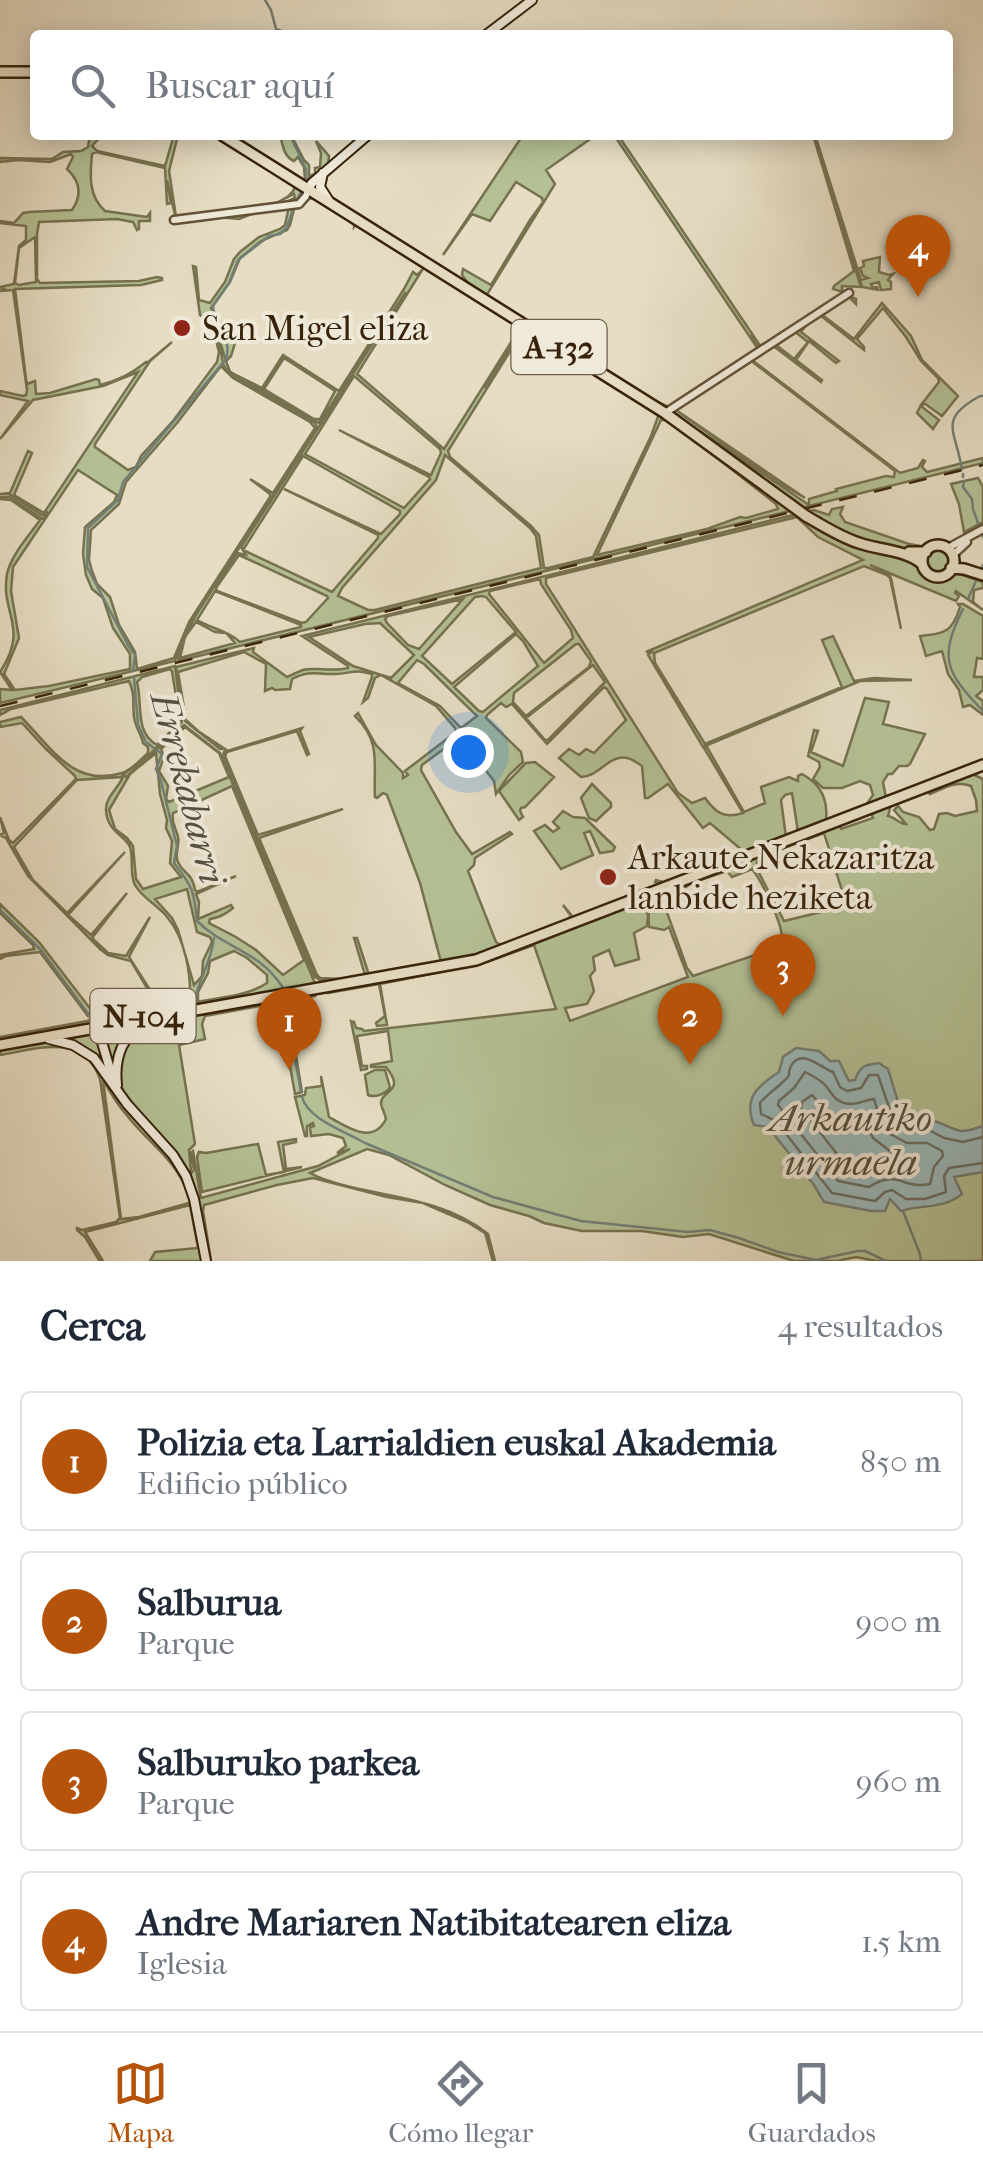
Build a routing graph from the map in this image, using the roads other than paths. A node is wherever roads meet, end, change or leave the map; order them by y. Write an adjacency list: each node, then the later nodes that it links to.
1 (532, 0): 2 (main road)
2 (493, 30)
3 (0, 72): 4 (main road)
4 (30, 72)
5 (230, 140): 7 (main road, A-132)
6 (362, 140): 7 (main road)
7 (316, 182): 8 (street); 10 (main road, A-132)
8 (174, 220)
9 (848, 293): 10 (street)
10 (665, 413): 11 (main road, A-132, bridge)
11 (825, 527): 13 (main road, A-132); 15 (main road, A-132)
12 (983, 531): 14 (street)
13 (926, 552): 14 (main road); 15 (main road)
14 (952, 557): 15 (main road); 16 (main road)
15 (922, 564)
16 (983, 573)
17 (983, 764): 18 (main road, N-104)
18 (287, 994): 19 (main road, N-104); 20 (main road, N-104)
19 (170, 1015): 21 (main road, N-104); 25 (main road)
20 (113, 1021): 21 (main road); 22 (main road, N-104)
21 (102, 1027): 22 (main road); 23 (main road, N-104); 25 (main road)
22 (76, 1028): 24 (main road, N-104)
23 (24, 1040): 24 (main road, N-104); 25 (main road)
24 (0, 1043)
25 (118, 1089): 26 (main road)
26 (206, 1261)

